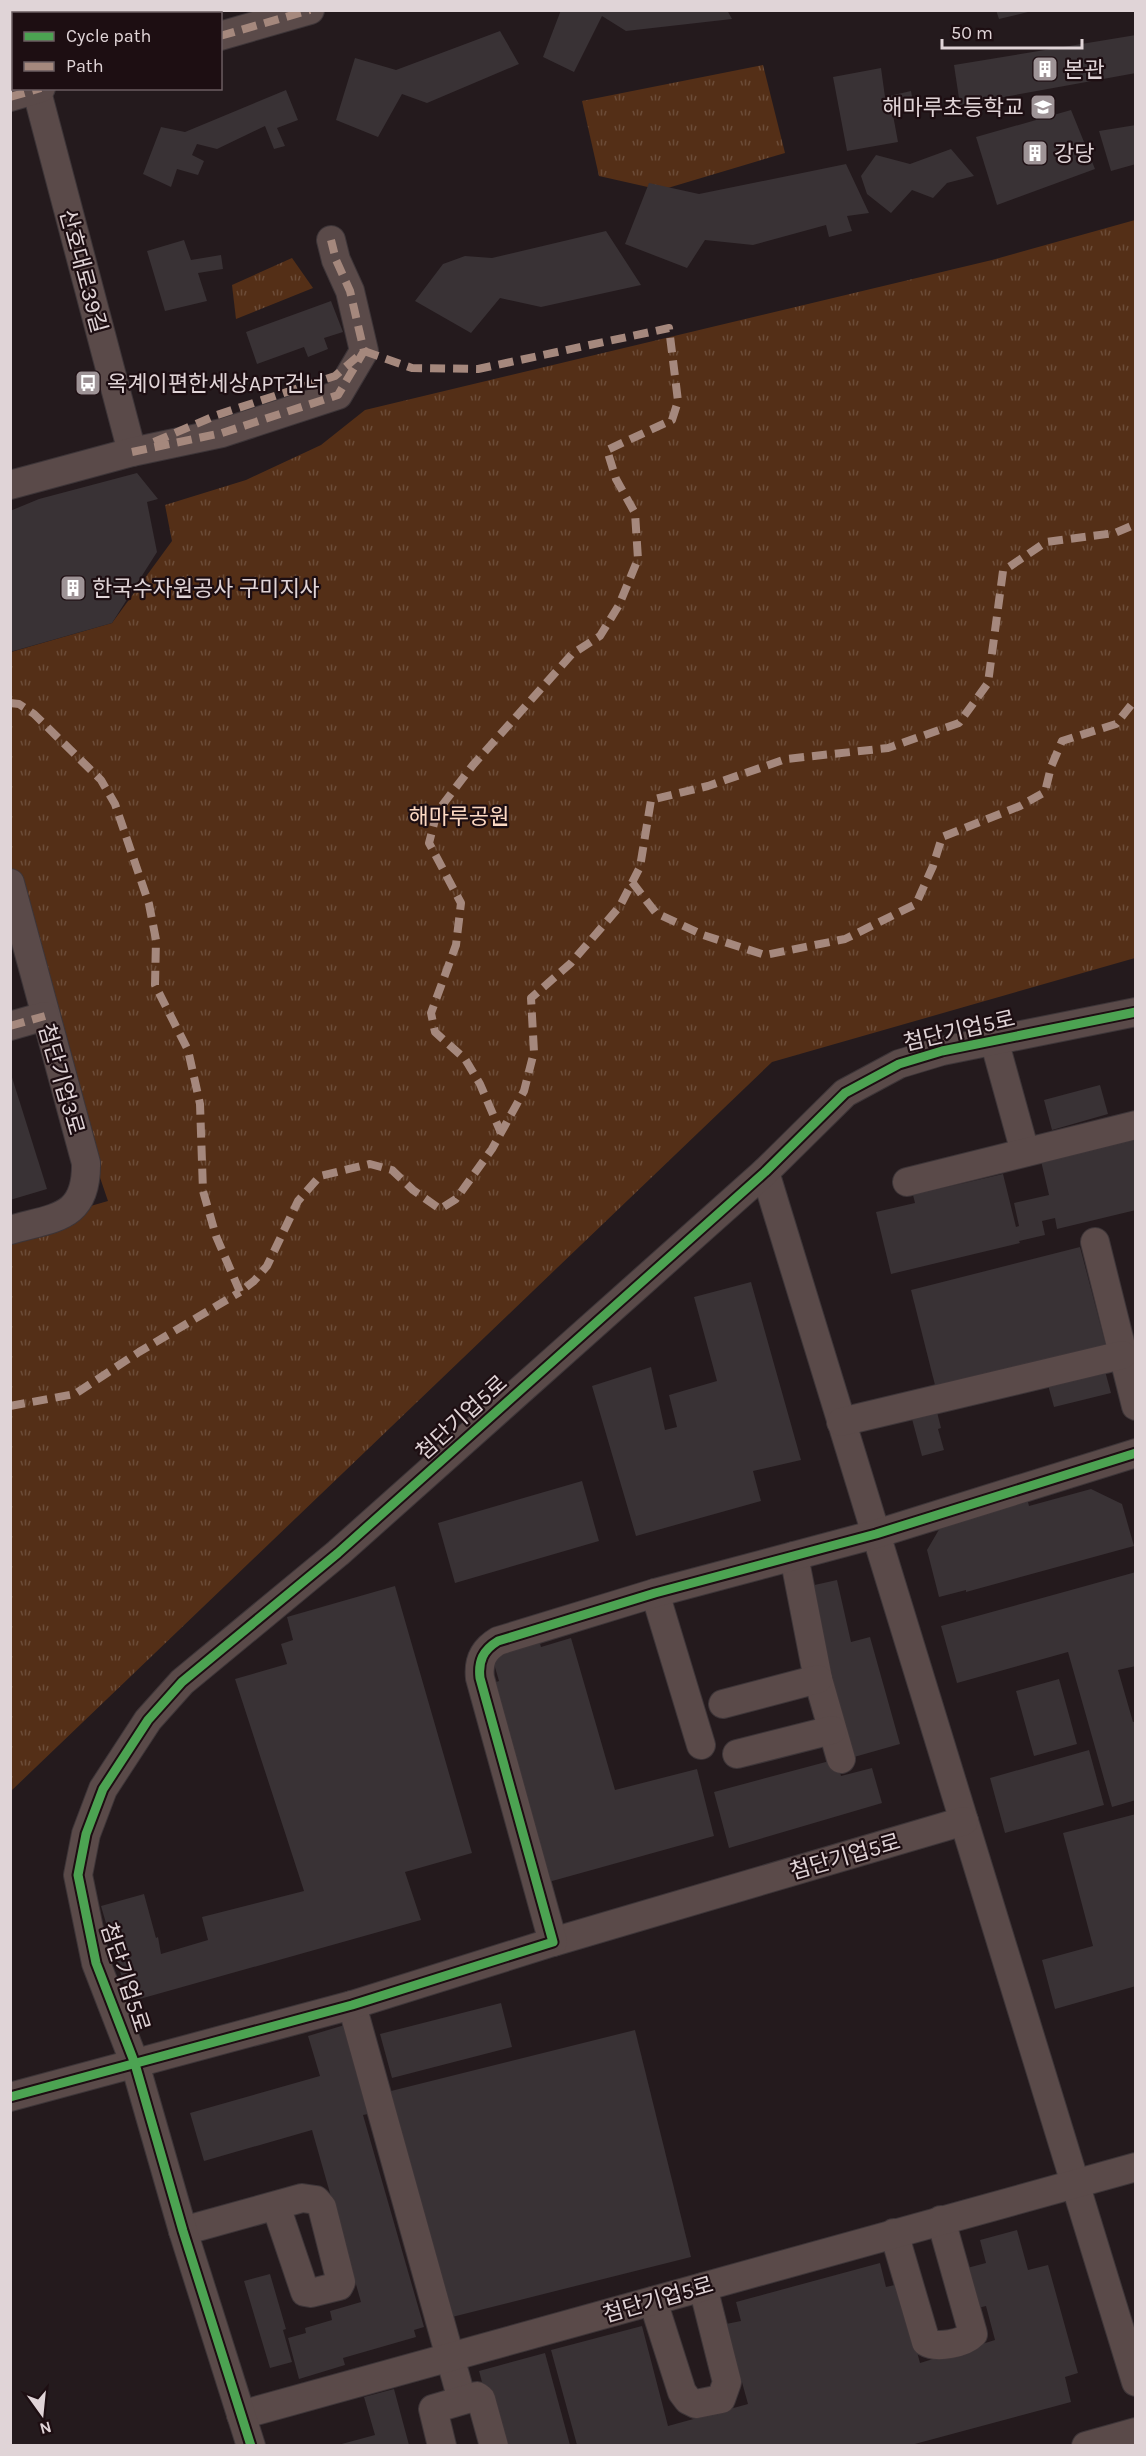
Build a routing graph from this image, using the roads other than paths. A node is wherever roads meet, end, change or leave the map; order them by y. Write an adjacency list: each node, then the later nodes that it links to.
1 (310, 10): 2 (street)
2 (222, 35)
3 (31, 91): 5 (street, 산호대로39길)
4 (331, 240): 5 (street)
5 (132, 452): 6 (street)
6 (10, 485)
7 (10, 883): 9 (street, 첨단기업3로)
8 (1136, 1011): 11 (street, 첨단기업5로)
9 (45, 1016): 10 (street); 16 (street, 첨단기업3로)
10 (10, 1026)
11 (994, 1040): 13 (street); 14 (street, 첨단기업5로)
12 (1136, 1125): 13 (street)
13 (1025, 1152): 15 (street)
14 (765, 1173): 20 (street); 34 (street, 첨단기업5로)
15 (907, 1182)
16 (10, 1230)
17 (1095, 1242): 18 (street)
18 (1122, 1355): 19 (street); 20 (street)
19 (1136, 1406)
20 (841, 1422): 22 (street)
21 (1136, 1453): 22 (street)
22 (876, 1534): 23 (street); 31 (street)
23 (794, 1556): 24 (street); 25 (street)
24 (655, 1593): 28 (street); 32 (street)
25 (818, 1679): 26 (street); 27 (street)
26 (723, 1704)
27 (832, 1730): 29 (street); 30 (street)
28 (701, 1745)
29 (737, 1754)
30 (841, 1759)
31 (964, 1821): 32 (street, 첨단기업5로); 37 (street)
32 (553, 1942): 33 (street, 첨단기업5로)
33 (352, 2005): 34 (street, 첨단기업5로); 44 (street)
34 (135, 2064): 35 (street); 40 (street, 첨단기업5로)
35 (10, 2097)
36 (1136, 2167): 37 (street, 첨단기업5로)
37 (1075, 2183): 39 (street, 첨단기업5로); 45 (street)
38 (276, 2206): 40 (street)
39 (941, 2220): 41 (street, 첨단기업5로); 41 (street)
40 (183, 2231): 47 (street, 첨단기업5로)
41 (894, 2233): 42 (street, 첨단기업5로)
42 (703, 2287): 43 (street, 첨단기업5로); 43 (street)
43 (653, 2301): 44 (street, 첨단기업5로)
44 (450, 2357): 46 (street); 47 (street, 첨단기업5로)
45 (1136, 2382)
46 (462, 2400): 50 (street); 51 (street)
47 (241, 2415): 49 (street, 첨단기업5로)
48 (1136, 2432): 52 (street)
49 (251, 2445)
50 (442, 2445)
51 (494, 2445)
52 (1086, 2445)

